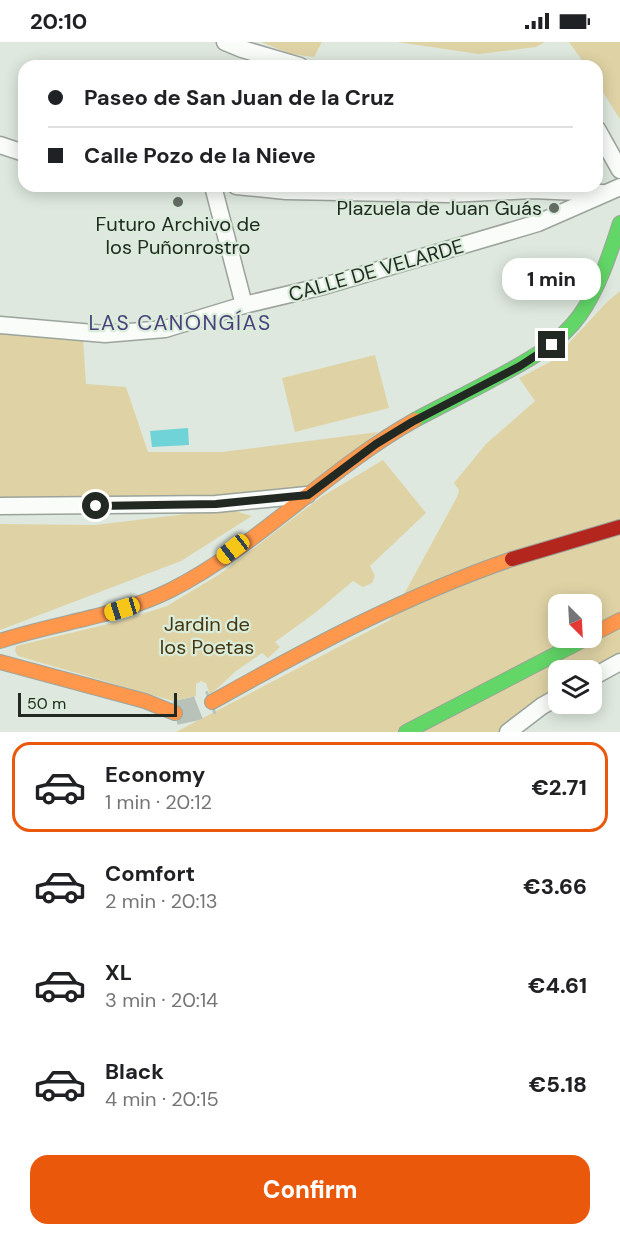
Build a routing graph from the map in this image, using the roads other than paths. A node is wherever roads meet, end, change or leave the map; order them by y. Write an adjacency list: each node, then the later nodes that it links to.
1 (225, 42): 2 (street)
2 (280, 60)
3 (603, 138): 6 (street)
4 (0, 145): 5 (street)
5 (18, 151)
6 (618, 159)
7 (613, 190): 12 (street, CALLE DE VELARDE)
8 (215, 192): 12 (street)
9 (336, 192): 10 (street)
10 (484, 192)
11 (620, 223): 14 (street)
12 (244, 305): 13 (street, CALLE DE VELARDE)
13 (0, 325)
14 (308, 495): 15 (street); 19 (street)
15 (0, 507)
16 (620, 527): 24 (street)
17 (620, 620): 18 (street)
18 (602, 629)
19 (0, 641)
20 (566, 648): 27 (street)
21 (0, 662): 26 (street)
22 (620, 662): 23 (street)
23 (602, 672)
24 (212, 702)
25 (548, 703): 28 (street)
26 (175, 713)
27 (406, 732)
28 (508, 732)

